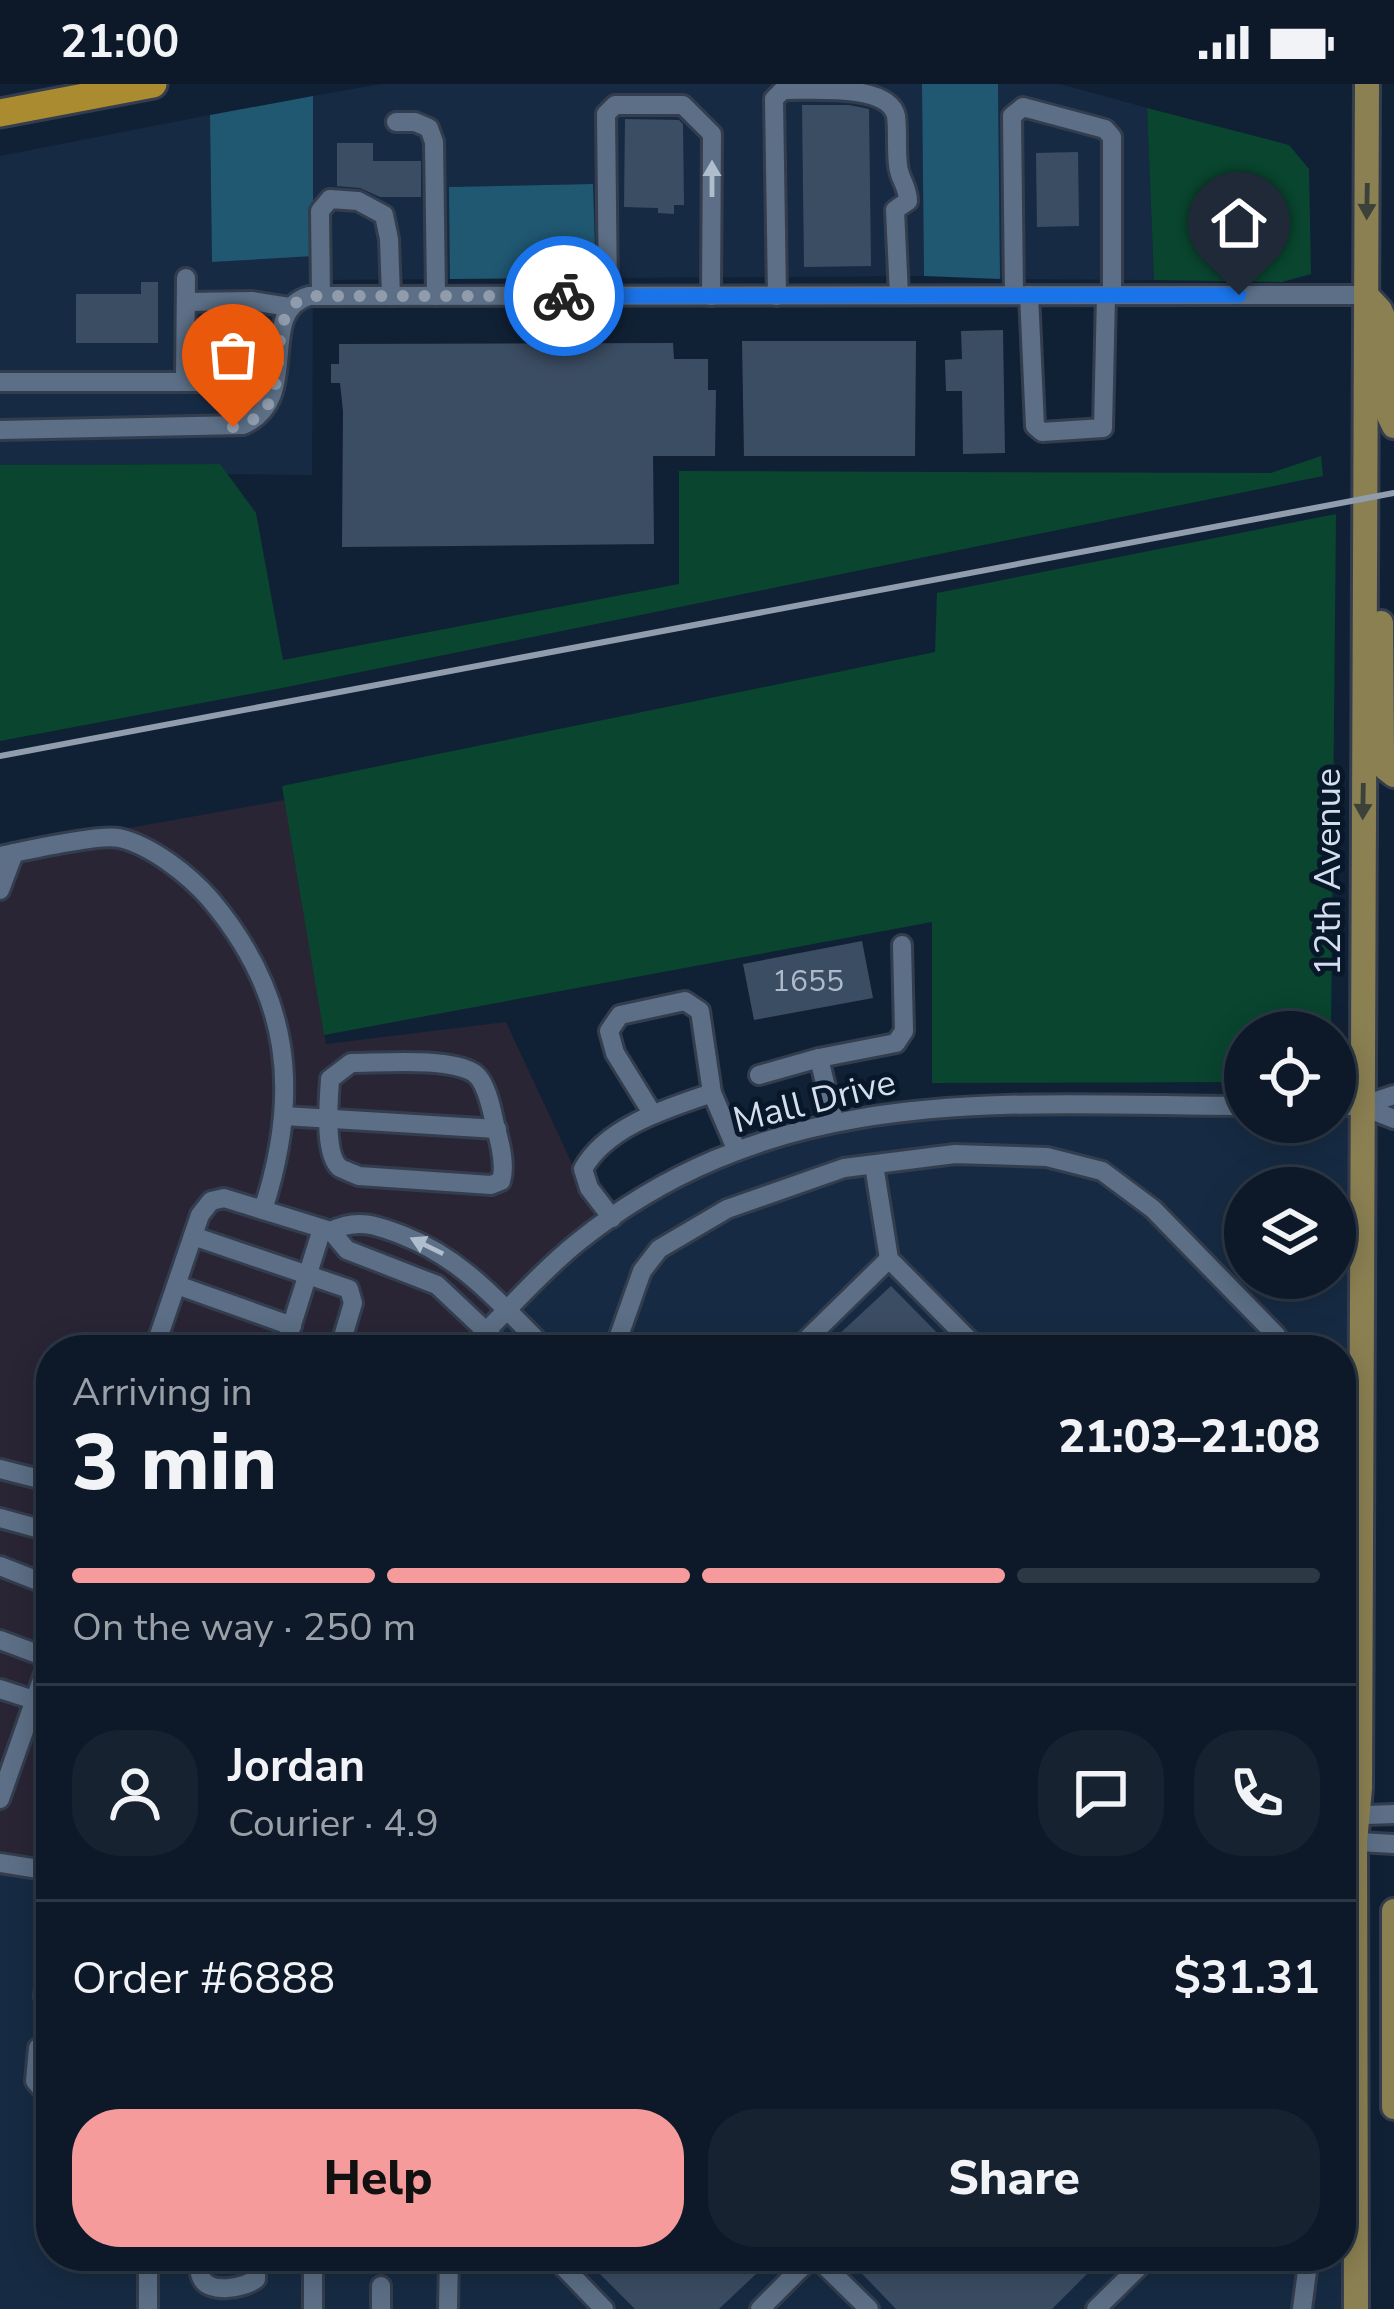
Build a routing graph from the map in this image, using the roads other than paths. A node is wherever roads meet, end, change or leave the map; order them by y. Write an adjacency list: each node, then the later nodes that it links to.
1 (153, 84): 3 (highway)
2 (1367, 84): 9 (main road, 12th Avenue, one-way to 9)
3 (0, 113)
4 (396, 122): 12 (street)
5 (186, 278): 16 (street)
6 (899, 295): 7 (street); 15 (street); 15 (street)
7 (1022, 295): 8 (street); 8 (street); 8 (street)
8 (1108, 295): 9 (street)
9 (1366, 295): 21 (main road); 23 (main road, 12th Avenue)
10 (320, 296): 11 (street); 11 (street); 17 (street)
11 (391, 296): 12 (street)
12 (436, 296): 13 (street)
13 (608, 296): 14 (street); 14 (street, one-way to 13)
14 (711, 296): 15 (street)
15 (777, 296)
16 (186, 302): 17 (street); 19 (street)
17 (290, 308): 22 (street)
18 (0, 382): 19 (street)
19 (185, 382): 20 (street)
20 (245, 382)
21 (1394, 426)
22 (0, 430)
23 (1366, 570): 24 (main road); 28 (main road, 12th Avenue, one-way to 28)
24 (1394, 775)
25 (7, 854): 26 (street); 37 (street)
26 (0, 890)
27 (902, 945): 29 (street)
28 (1351, 1011)
29 (820, 1058): 30 (street); 40 (street)
30 (759, 1075)
31 (712, 1093): 36 (street); 36 (street); 43 (street)
32 (1394, 1095): 33 (street)
33 (1356, 1104)
34 (1224, 1106): 40 (street, Mall Drive)
35 (1356, 1108): 39 (street)
36 (652, 1113): 46 (street)
37 (284, 1116): 38 (street); 45 (street)
38 (328, 1118): 41 (street); 41 (street); 41 (street)
39 (1394, 1119)
40 (834, 1121): 43 (street, Mall Drive)
41 (496, 1129)
42 (1348, 1143): 64 (main road, 12th Avenue)
43 (737, 1151): 46 (street, Mall Drive)
44 (874, 1165): 49 (street); 60 (street); 63 (street)
45 (263, 1210): 47 (street); 48 (street)
46 (612, 1218): 52 (street, Mall Drive)
47 (327, 1230): 50 (street); 52 (street, one-way to 47); 54 (street)
48 (193, 1236): 50 (street); 51 (street)
49 (890, 1259): 61 (street); 62 (street)
50 (308, 1274): 53 (street); 57 (street)
51 (177, 1285): 53 (street); 55 (street)
52 (508, 1308): 54 (street, Mall Drive); 59 (street)
53 (292, 1326): 56 (street)
54 (485, 1333): 58 (street)
55 (159, 1335)
56 (289, 1335)
57 (344, 1335)
58 (487, 1335)
59 (533, 1335)
60 (618, 1335)
61 (811, 1335)
62 (964, 1335)
63 (1276, 1335)
64 (1348, 1335)
65 (0, 1469): 66 (street)
66 (36, 1477)
67 (0, 1518): 68 (street)
68 (36, 1528)
69 (0, 1566): 70 (street)
70 (36, 1580)
71 (0, 1640): 72 (street)
72 (36, 1652)
73 (0, 1689): 75 (street)
74 (36, 1695): 75 (street)
75 (34, 1700): 76 (street)
76 (0, 1798)
77 (1394, 1814): 78 (street)
78 (1356, 1827)
79 (1356, 1831): 80 (street)
80 (1394, 1844)
81 (0, 1863): 82 (street)
82 (36, 1869)
83 (1394, 1911): 84 (main road)
84 (1394, 2107)
85 (201, 2271): 86 (street)
86 (256, 2271)
87 (313, 2271): 98 (street)
88 (449, 2271): 100 (street)
89 (567, 2271): 101 (street)
90 (799, 2271): 102 (street)
91 (830, 2271): 103 (street)
92 (1135, 2271): 104 (street)
93 (1307, 2271): 105 (street)
94 (1355, 2271): 106 (main road, 12th Avenue)
95 (148, 2274): 97 (street)
96 (381, 2286): 99 (street)
97 (148, 2309)
98 (313, 2309)
99 (381, 2309)
100 (448, 2309)
101 (604, 2309)
102 (760, 2309)
103 (869, 2309)
104 (1096, 2309)
105 (1302, 2309)
106 (1356, 2309)

